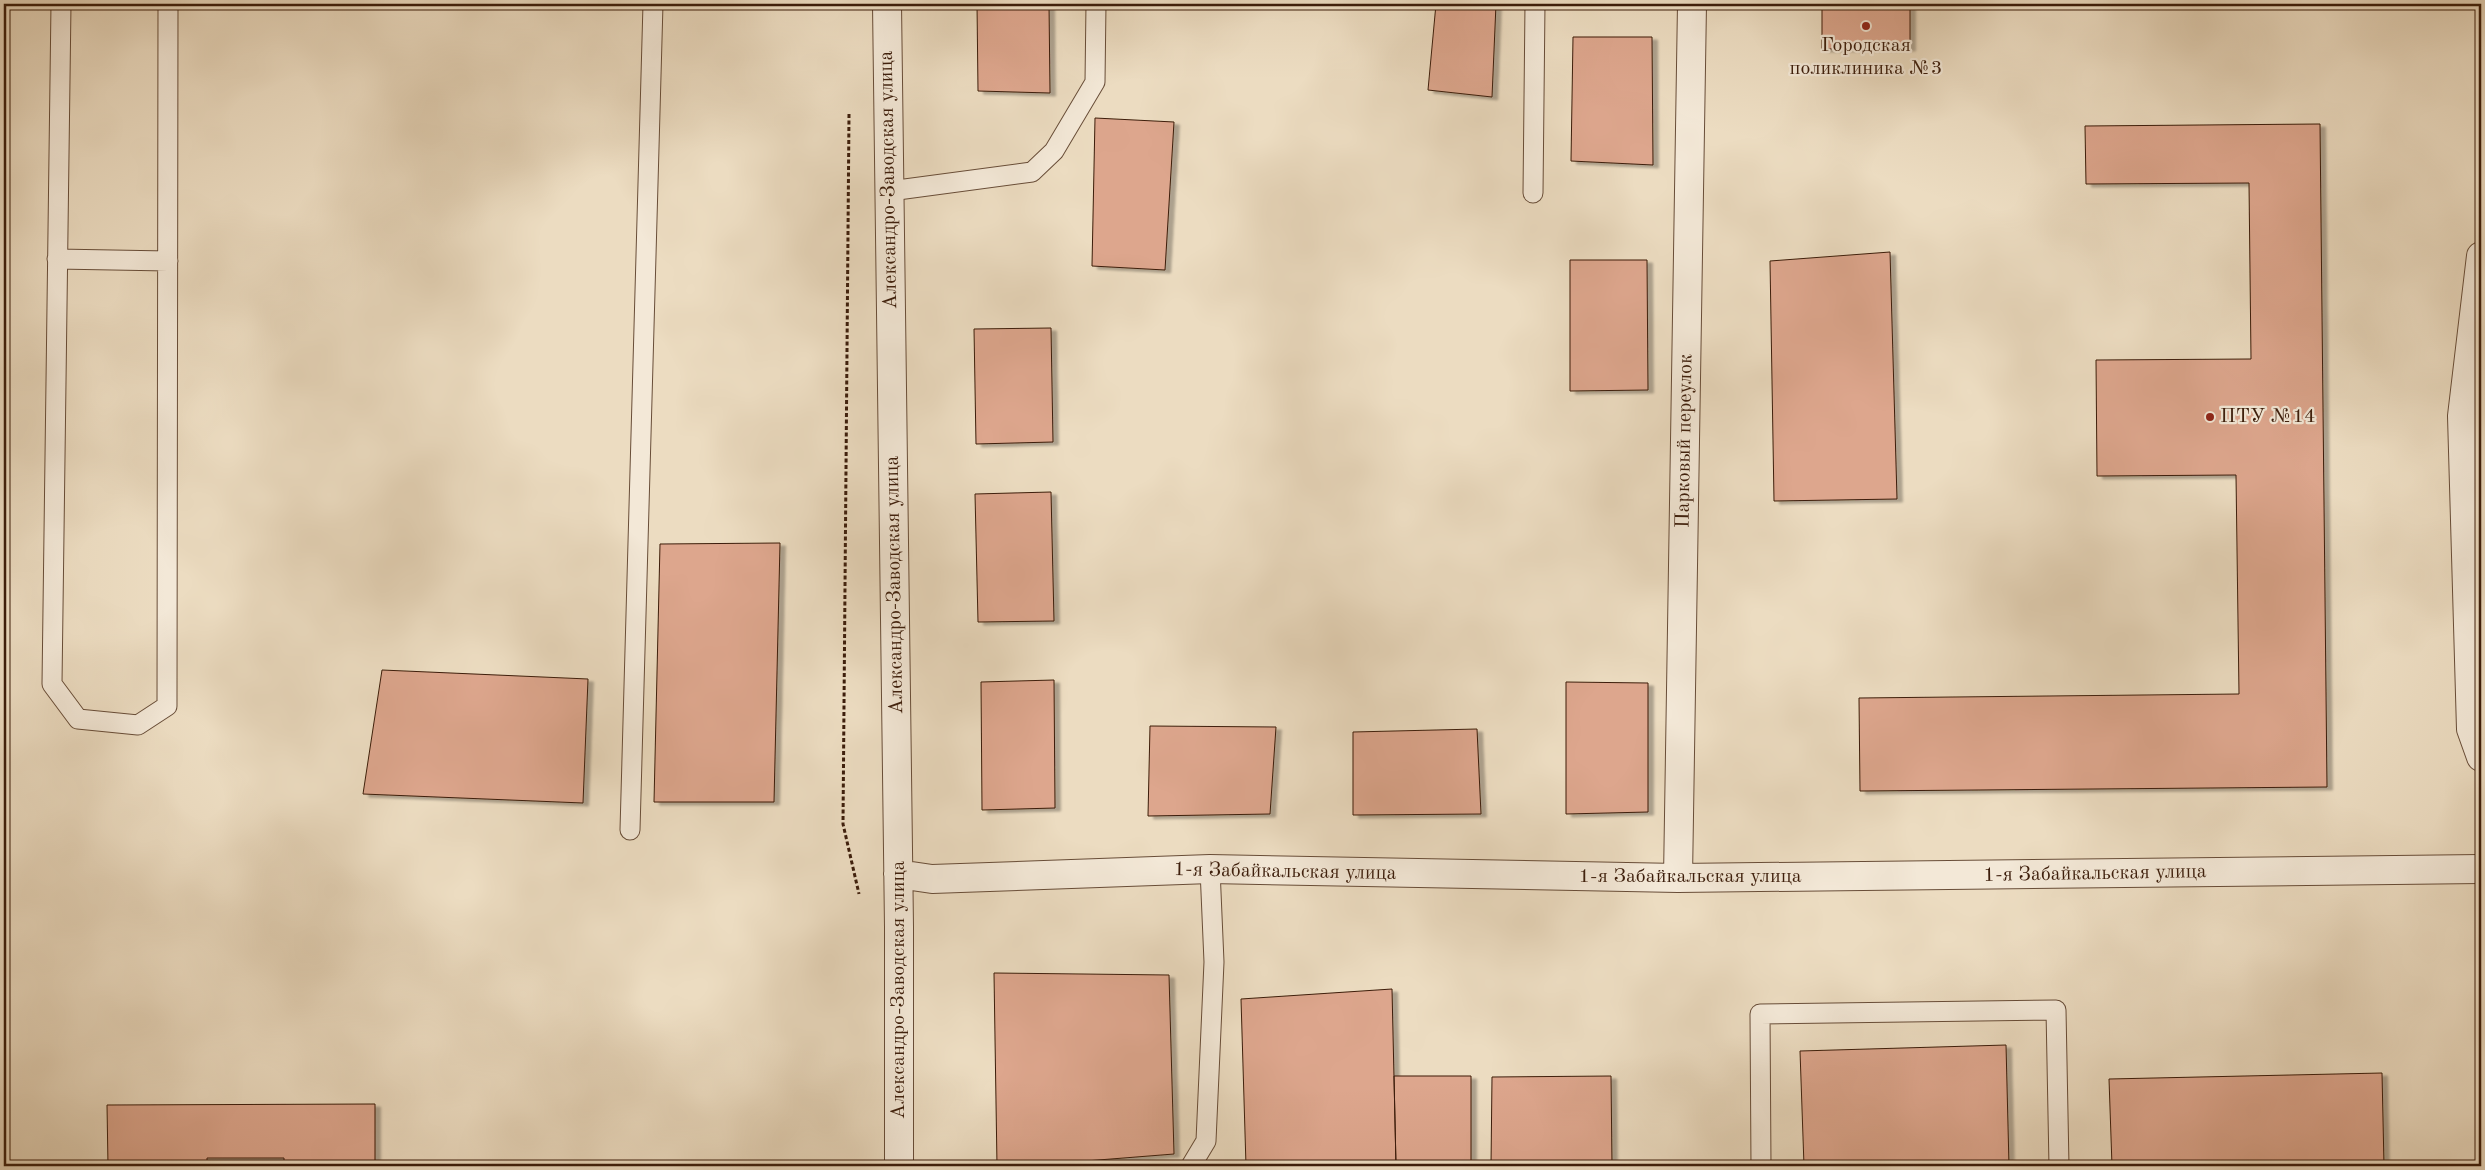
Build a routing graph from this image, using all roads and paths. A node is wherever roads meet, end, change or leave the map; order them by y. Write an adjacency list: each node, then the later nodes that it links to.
1 (60, 4): 12 (lane)
2 (168, 4): 13 (lane)
3 (654, 4): 15 (lane)
4 (887, 4): 9 (street, Александро-Заводская улица)
5 (1096, 4): 9 (lane)
6 (1535, 4): 10 (lane)
7 (1692, 4): 19 (street, Парковый переулок)
8 (849, 112): 20 (path)
9 (890, 191): 18 (street, Александро-Заводская улица)
10 (1533, 193)
11 (2481, 256): 14 (street)
12 (57, 260): 13 (lane); 13 (lane)
13 (168, 261)
14 (2481, 757)
15 (630, 830)
16 (1210, 869): 18 (street, 1-я Забайкальская улица); 19 (street, 1-я Забайкальская улица); 22 (lane)
17 (2481, 869): 19 (street, 1-я Забайкальская улица)
18 (898, 874): 21 (street, Александро-Заводская улица)
19 (1678, 878)
20 (861, 901)
21 (899, 1166)
22 (1190, 1166)
23 (1761, 1166): 24 (lane)
24 (2059, 1166)

